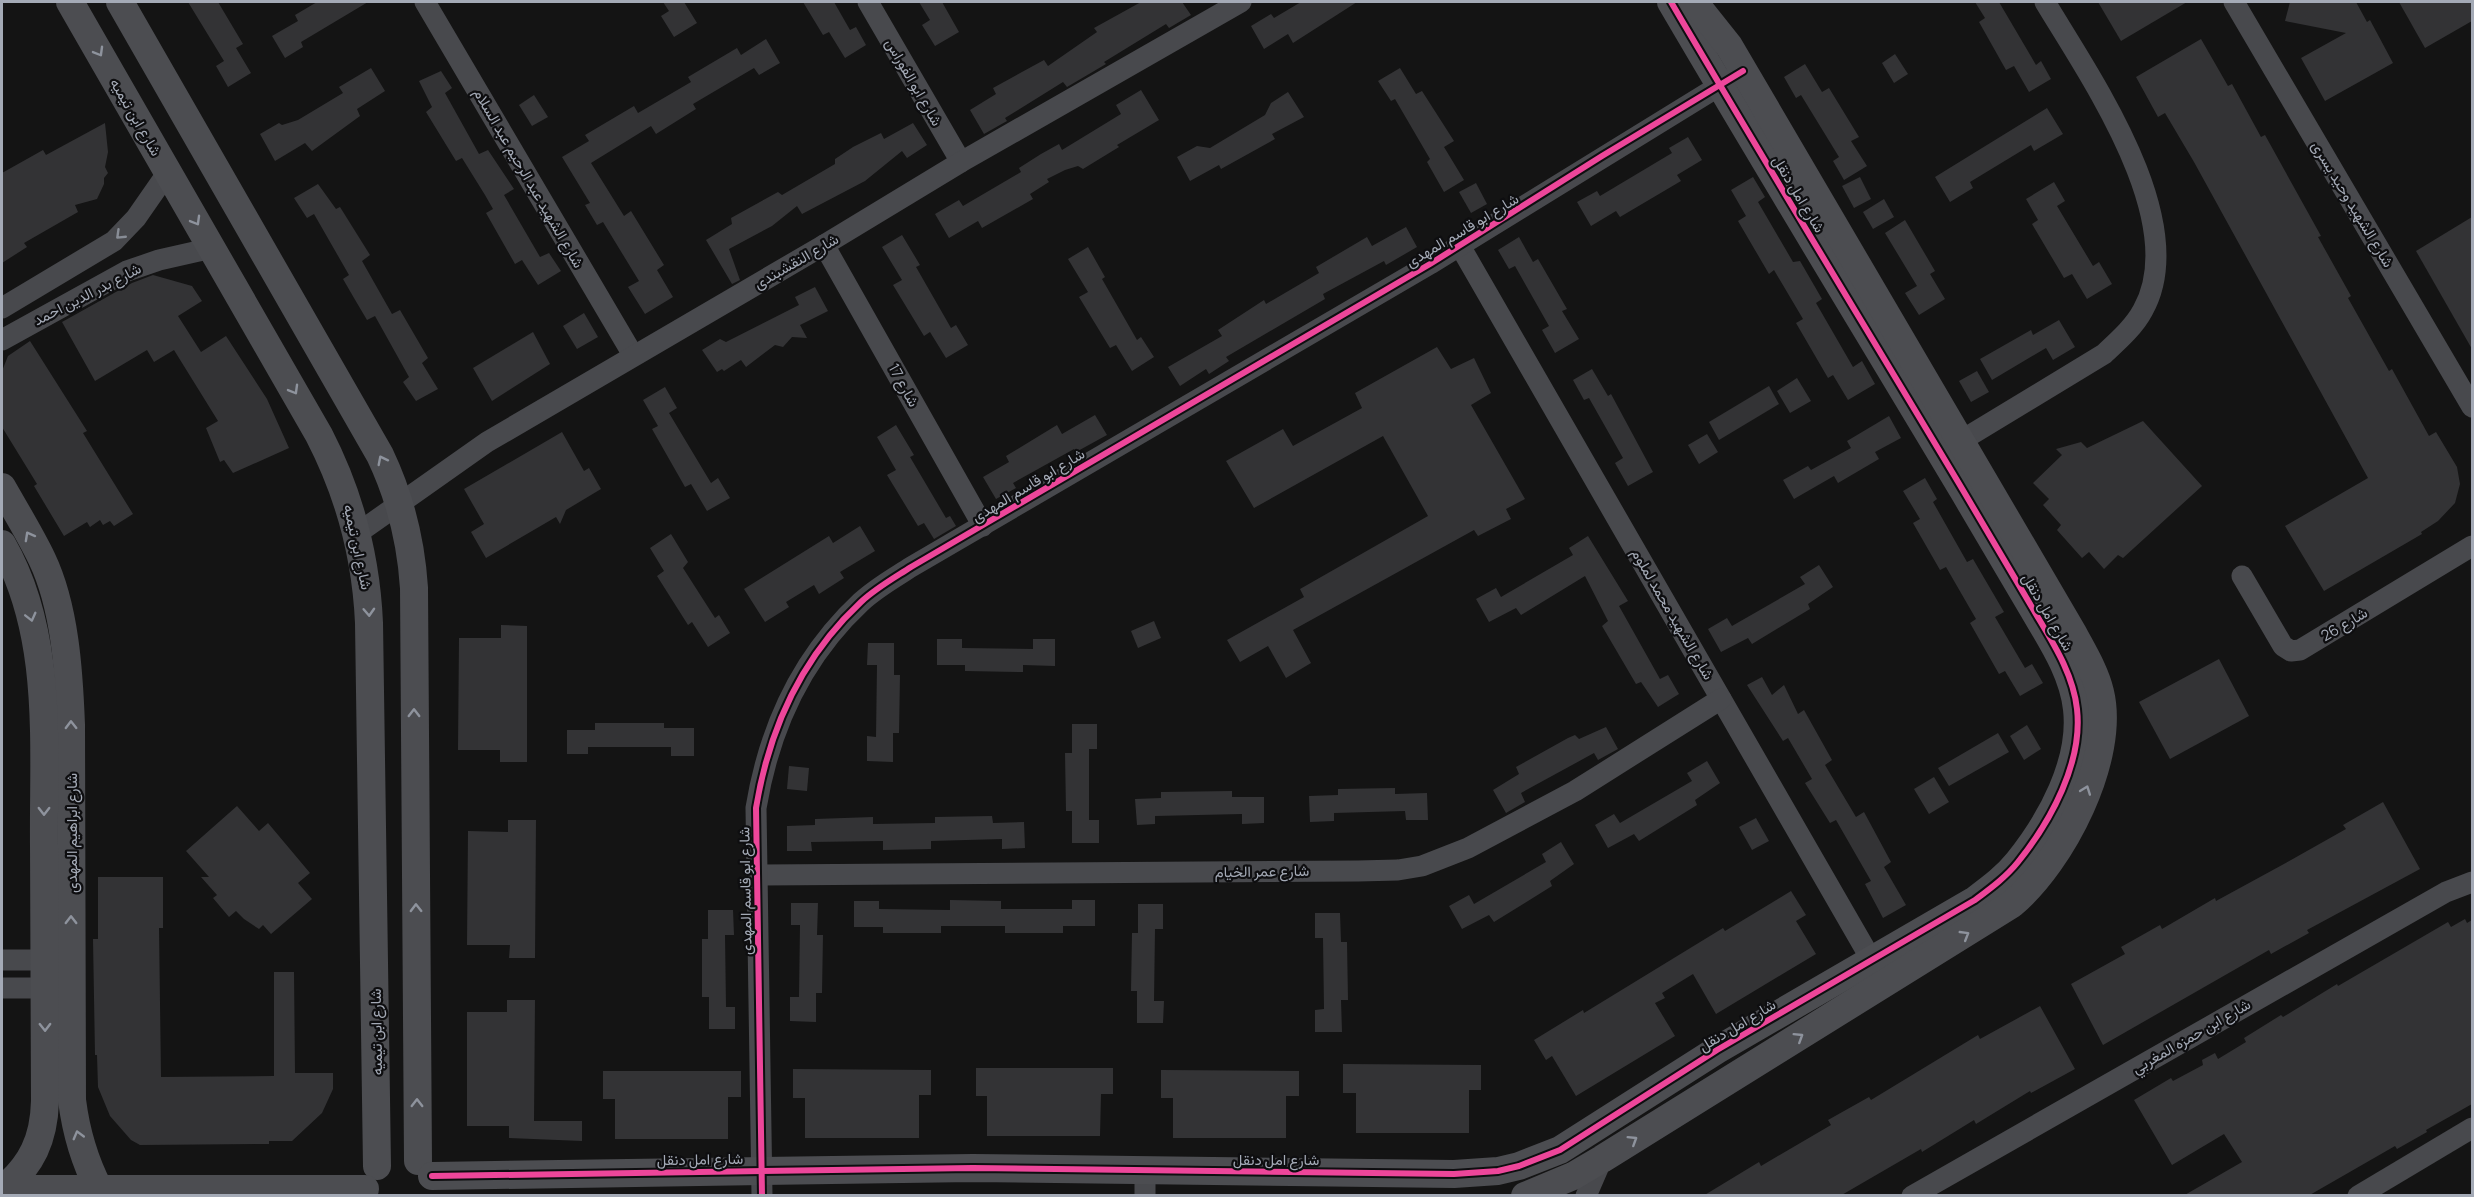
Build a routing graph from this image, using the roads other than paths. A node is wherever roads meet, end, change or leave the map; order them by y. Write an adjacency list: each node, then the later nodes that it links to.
1 (70, 2): 12 (street, شارع ابن تيميه, one-way to 12)
2 (120, 2): 22 (street, one-way to 2)
3 (425, 2): 18 (street, شارع الشهيد عبد الرحيم عبد السلام)
4 (868, 2): 11 (street, شارع ابو الفوراس)
5 (1241, 2): 11 (street, شارع النقشبندى)
6 (1671, 2): 10 (street, شارع امل دنقل)
7 (1694, 2): 10 (street, شارع امل دنقل)
8 (2045, 2): 20 (street)
9 (2234, 2): 19 (street, شارع الشهيد وحيد يسرى)
10 (1731, 78): 14 (street, شارع ابو قاسم المهدى); 20 (street, شارع امل دنقل)
11 (961, 162): 13 (street, شارع النقشبندى)
12 (168, 172): 15 (street, شارع ابن تيميه, one-way to 15); 16 (street, شارع بدر الدين احمد, one-way to 16)
13 (824, 245): 18 (street, شارع النقشبندى); 23 (street, شارع 17)
14 (1460, 246): 23 (street, شارع ابو قاسم المهدى); 28 (street, شارع الشهيد محمد لملوم)
15 (212, 248): 17 (street, شارع بدر الدين احمد); 24 (street, شارع ابن تيميه, one-way to 24)
16 (2, 308)
17 (2, 340)
18 (633, 355): 22 (street, شارع النقشبندى)
19 (2472, 407)
20 (1950, 447): 33 (street, شارع امل دنقل)
21 (2, 486): 32 (street, شارع ابراهيم المهدى, one-way to 21)
22 (399, 504): 24 (street, شارع النقشبندى); 38 (street, one-way to 22)
23 (983, 526): 29 (street, شارع ابو قاسم المهدى)
24 (358, 533): 39 (street, شارع ابن تيميه, one-way to 39)
25 (2, 544): 32 (street, شارع ابراهيم المهدى, one-way to 32)
26 (2472, 546): 27 (street, شارع 26)
27 (2242, 576)
28 (1721, 699): 29 (street, شارع عمر الخيام); 33 (street, شارع الشهيد محمد لملوم)
29 (758, 875): 40 (street, شارع ابو قاسم المهدى)
30 (2472, 882): 46 (street, شارع ابن حمزه المغربي)
31 (2, 960): 32 (street)
32 (58, 960): 35 (street, شارع ابراهيم المهدى)
33 (1879, 971): 37 (street, شارع امل دنقل, one-way to 33); 41 (street, شارع امل دنقل)
34 (2, 988): 35 (street)
35 (58, 988): 42 (street, شارع ابراهيم المهدى, one-way to 42); 43 (street, شارع ابراهيم المهدى, one-way to 35)
36 (2472, 1128): 47 (street)
37 (1602, 1159): 44 (street, شارع امل دنقل); 45 (street)
38 (429, 1178): 39 (street, شارع امل دنقل); 40 (street, شارع امل دنقل)
39 (369, 1183): 43 (street)
40 (761, 1183): 41 (street, شارع امل دنقل)
41 (1145, 1183)
42 (2, 1189): 43 (street)
43 (99, 1189)
44 (1525, 1196)
45 (1586, 1196)
46 (1912, 1196)
47 (2358, 1196)

